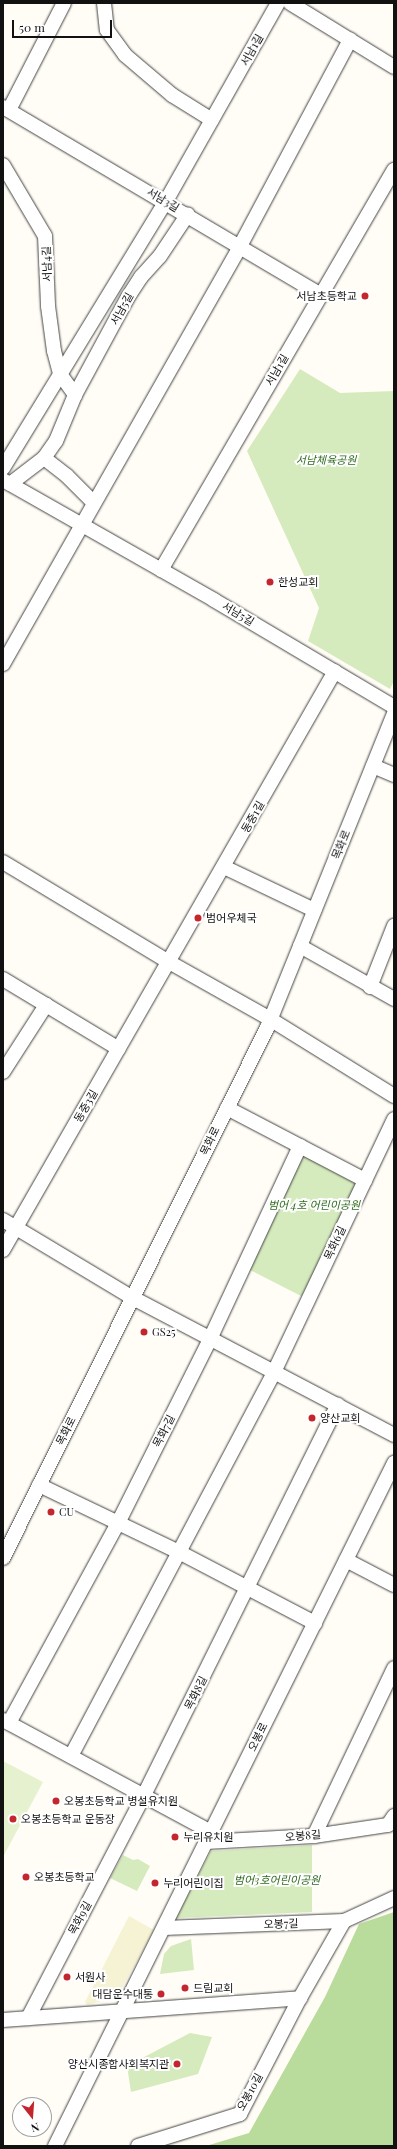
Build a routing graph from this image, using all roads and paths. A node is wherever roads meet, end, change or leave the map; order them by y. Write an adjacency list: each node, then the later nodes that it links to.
1 (64, 3): 7 (street)
2 (104, 3): 8 (street)
3 (278, 3): 8 (street, 서남1길)
4 (290, 3): 5 (street)
5 (350, 40): 6 (street); 13 (street)
6 (394, 67)
7 (6, 109): 11 (street, 서남3길)
8 (212, 120): 11 (street, 서남1길)
9 (3, 165): 15 (street, 서남4길)
10 (394, 170): 14 (street, 서남1길)
11 (166, 201): 12 (street, 서남3길); 15 (street, 서남5길)
12 (188, 214): 13 (street, 서남3길); 16 (street, 서남5길)
13 (240, 246): 14 (street, 서남3길); 20 (street)
14 (321, 295): 22 (street, 서남1길)
15 (60, 374): 16 (street, 서남4길); 18 (street, 서남5길)
16 (74, 395): 17 (street, 서남5길)
17 (44, 458): 19 (street, 서남5길); 20 (street)
18 (3, 468)
19 (7, 482): 21 (street, 서남5길)
20 (93, 502): 21 (street)
21 (80, 525): 22 (street, 서남5길); 23 (street)
22 (161, 570): 24 (street, 서남5길)
23 (3, 664)
24 (334, 671): 25 (street, 서남5길); 30 (street, 동중1길)
25 (394, 707)
26 (394, 714): 27 (street, 목화로)
27 (373, 766): 28 (street); 31 (street, 목화로)
28 (394, 775)
29 (3, 862): 34 (street)
30 (224, 868): 31 (street); 34 (street, 동중1길)
31 (314, 910): 33 (street, 목화로)
32 (394, 926): 36 (street)
33 (300, 946): 36 (street); 39 (street, 목화로)
34 (169, 962): 39 (street); 40 (street, 동중3길)
35 (3, 979): 38 (street)
36 (370, 987): 37 (street)
37 (394, 999)
38 (46, 1005): 40 (street); 41 (street)
39 (270, 1019): 43 (street); 44 (street, 목화로)
40 (119, 1048): 49 (street, 동중3길)
41 (9, 1050): 42 (street)
42 (3, 1072)
43 (394, 1096)
44 (227, 1108): 46 (street); 51 (street, 목화로)
45 (394, 1119): 47 (street, 목화6길)
46 (300, 1146): 47 (street); 52 (street)
47 (365, 1180): 53 (street, 목화6길)
48 (3, 1220): 49 (street)
49 (15, 1227): 50 (street, 동중3길); 51 (street)
50 (3, 1250)
51 (133, 1298): 52 (street); 57 (street, 목화로)
52 (210, 1339): 53 (street); 58 (street, 목화7길)
53 (274, 1372): 54 (street); 59 (street)
54 (338, 1405): 55 (street); 63 (street)
55 (394, 1435)
56 (394, 1463): 61 (street, 오봉로)
57 (39, 1485): 58 (street); 60 (street, 목화로)
58 (118, 1523): 59 (street); 66 (street)
59 (177, 1551): 63 (street); 67 (street)
60 (3, 1558)
61 (346, 1560): 62 (street); 64 (street, 오봉로)
62 (394, 1585)
63 (249, 1588): 64 (street); 68 (street, 목화8길)
64 (315, 1623): 71 (street, 오봉로)
65 (394, 1668): 70 (street)
66 (6, 1721): 67 (street)
67 (71, 1756): 68 (street)
68 (143, 1797): 71 (street); 77 (street, 목화9길)
69 (394, 1816): 70 (street, 오봉8길)
70 (314, 1836): 71 (street, 오봉8길)
71 (209, 1837): 74 (street, 오봉로)
72 (394, 1898): 73 (street, 오봉7길)
73 (344, 1921): 74 (street, 오봉7길); 75 (street, 오봉10길)
74 (164, 1928): 76 (street, 오봉로)
75 (300, 1998): 76 (street); 80 (street, 오봉10길)
76 (122, 2012): 77 (street); 79 (street, 오봉로)
77 (28, 2018): 78 (street)
78 (3, 2020)
79 (55, 2146)
80 (138, 2146)

